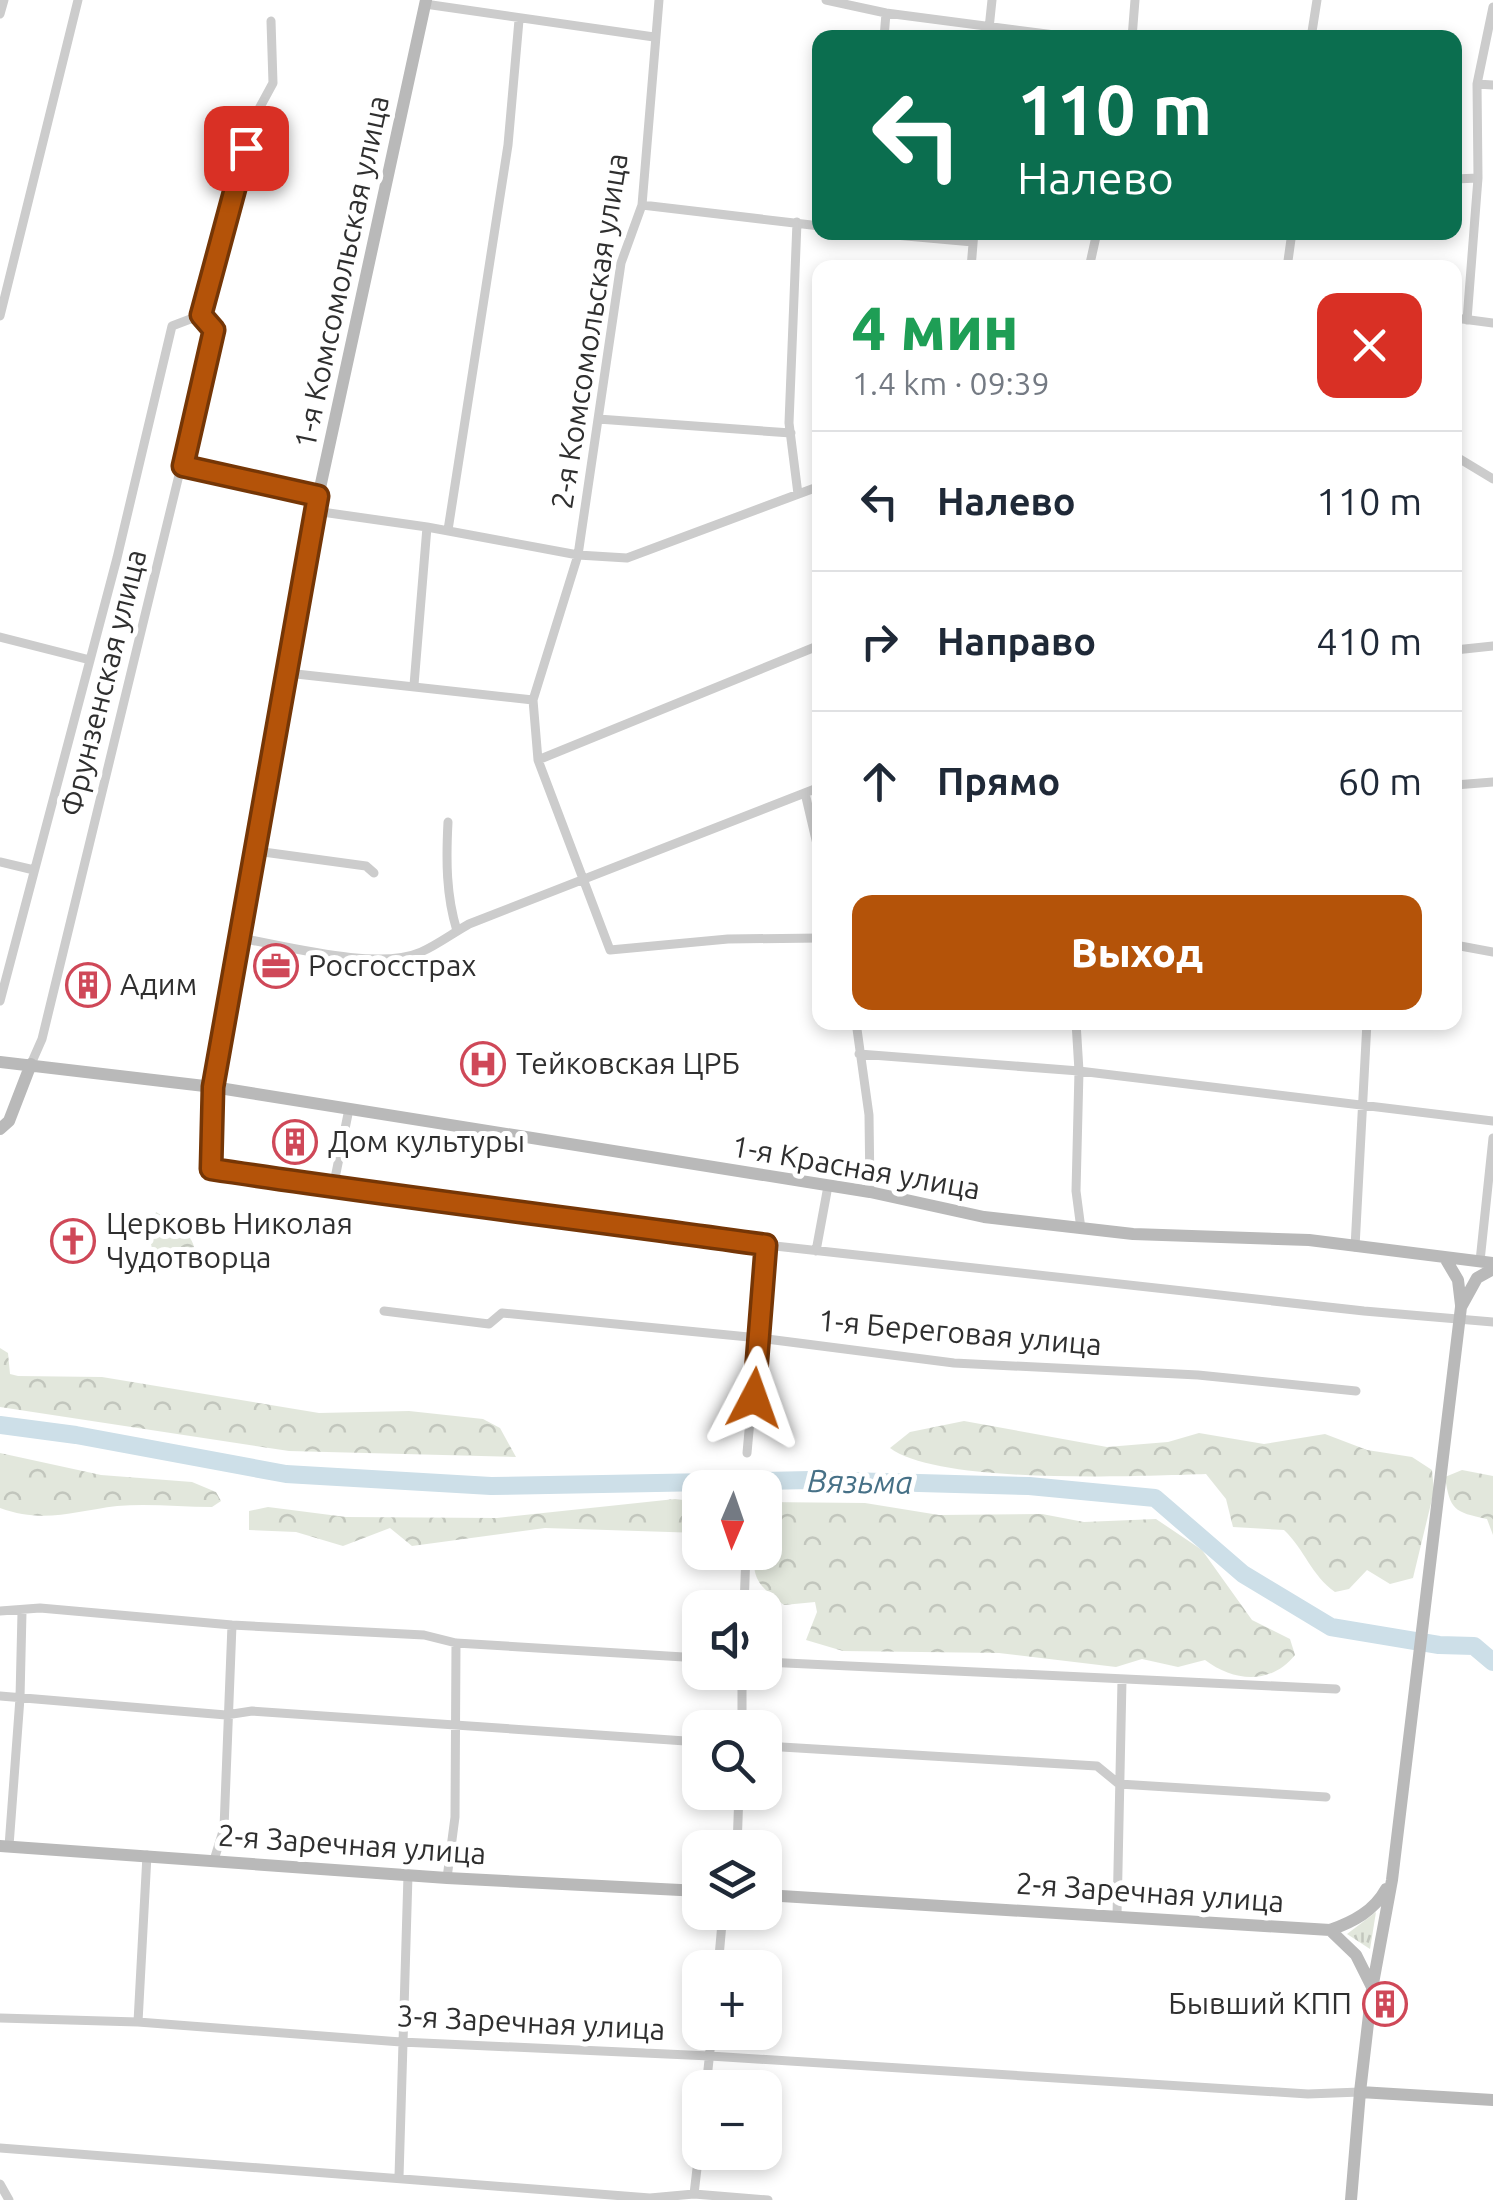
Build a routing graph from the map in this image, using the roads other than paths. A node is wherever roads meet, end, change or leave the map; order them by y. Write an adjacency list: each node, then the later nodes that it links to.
1 (4, 0): 11 (street)
2 (78, 0): 29 (street)
3 (659, 0): 20 (street, 2-я Комсомольская улица)
4 (826, 0): 10 (street)
5 (992, 0): 14 (street)
6 (1135, 0): 18 (street)
7 (1316, 0): 19 (street)
8 (426, 2): 12 (street); 40 (main road, 1-я Комсомольская улица)
9 (1493, 7): 21 (street)
10 (886, 13): 14 (street); 15 (street)
11 (0, 14)
12 (519, 20): 20 (street); 43 (street)
13 (271, 22): 28 (street, Фрунзенская улица)
14 (988, 24): 16 (street); 17 (street)
15 (885, 30)
16 (988, 30)
17 (1027, 30)
18 (1133, 30)
19 (1312, 30)
20 (654, 36): 25 (street, 2-я Комсомольская улица)
21 (1476, 84): 22 (street); 24 (street)
22 (1493, 86)
23 (1462, 178): 24 (street)
24 (1478, 178): 31 (street)
25 (642, 204): 26 (street); 33 (street, 2-я Комсомольская улица)
26 (797, 222): 27 (street); 34 (street)
27 (812, 225)
28 (201, 315): 36 (street, Фрунзенская улица); 49 (street, Фрунзенская улица)
29 (0, 316)
30 (1462, 319): 31 (street)
31 (1467, 320): 32 (street)
32 (1493, 323)
33 (598, 418): 34 (street); 44 (street, 2-я Комсомольская улица)
34 (791, 433): 39 (street)
35 (1462, 460): 37 (street)
36 (183, 466): 40 (street); 76 (street, Фрунзенская улица)
37 (1493, 480)
38 (812, 489): 39 (street)
39 (798, 494): 44 (street)
40 (318, 496): 41 (main road, 1-я Комсомольская улица)
41 (315, 511): 42 (street); 50 (main road, 1-я Комсомольская улица)
42 (427, 527): 43 (street); 51 (street)
43 (448, 530): 44 (street)
44 (578, 555): 52 (street, 2-я Комсомольская улица)
45 (0, 637): 49 (street)
46 (1493, 646): 48 (street)
47 (812, 648): 53 (street)
48 (1462, 649)
49 (90, 660): 62 (street, Фрунзенская улица)
50 (286, 673): 51 (street); 60 (main road, 1-я Комсомольская улица)
51 (414, 685): 52 (street)
52 (534, 700): 53 (street, 2-я Комсомольская улица)
53 (538, 760): 64 (street, 2-я Комсомольская улица)
54 (1493, 782): 55 (street)
55 (1462, 784)
56 (812, 790): 57 (street)
57 (805, 792): 59 (street); 64 (street)
58 (448, 822): 65 (street)
59 (812, 822)
60 (256, 851): 63 (street); 66 (main road, 1-я Комсомольская улица)
61 (0, 862): 62 (street)
62 (34, 870): 70 (street, Фрунзенская улица)
63 (374, 873)
64 (581, 879): 65 (street); 67 (street, 2-я Комсомольская улица)
65 (457, 931): 66 (street)
66 (240, 938): 78 (main road, 1-я Комсомольская улица)
67 (812, 938)
68 (1462, 946): 69 (street)
69 (1493, 952)
70 (0, 1002)
71 (857, 1030): 74 (street)
72 (1076, 1030): 77 (street)
73 (1367, 1030): 79 (street)
74 (859, 1054): 77 (street); 86 (street)
75 (0, 1062): 76 (main road, 1-я Красная улица)
76 (31, 1064): 78 (main road, 1-я Красная улица); 82 (main road)
77 (1079, 1071): 79 (street); 87 (street)
78 (213, 1087): 80 (main road, 1-я Красная улица); 85 (street)
79 (1362, 1105): 81 (street); 89 (street)
80 (349, 1109): 84 (main road, 1-я Красная улица); 85 (street)
81 (1493, 1121)
82 (2, 1128)
83 (1493, 1138): 92 (street)
84 (828, 1186): 86 (main road, 1-я Красная улица); 90 (street)
85 (333, 1188): 88 (street)
86 (870, 1192): 87 (main road, 1-я Красная улица)
87 (1082, 1230): 89 (main road, 1-я Красная улица)
88 (766, 1245): 90 (street); 96 (street)
89 (1355, 1246): 91 (main road, 1-я Красная улица)
90 (816, 1251): 94 (street)
91 (1445, 1258): 92 (main road, 1-я Красная улица); 94 (main road)
92 (1489, 1264): 94 (main road)
93 (384, 1311): 96 (street, 1-я Береговая улица)
94 (1461, 1313): 95 (street); 120 (main road)
95 (1493, 1322)
96 (759, 1338): 97 (street, 1-я Береговая улица); 98 (street)
97 (1356, 1391)
98 (747, 1453)
99 (0, 1611): 100 (street)
100 (22, 1612): 101 (street); 108 (street)
101 (232, 1625): 102 (street); 109 (street)
102 (456, 1643): 103 (street); 110 (street)
103 (682, 1657)
104 (782, 1663): 105 (street)
105 (1122, 1680): 106 (street); 113 (street)
106 (1336, 1689)
107 (0, 1696): 108 (street)
108 (20, 1698): 109 (street); 115 (street)
109 (226, 1715): 110 (street); 117 (street)
110 (456, 1727): 111 (street); 119 (street)
111 (682, 1741)
112 (782, 1747): 113 (street)
113 (1119, 1784): 114 (street); 123 (street)
114 (1326, 1797)
115 (4, 1846): 116 (main road, 2-я Заречная улица)
116 (147, 1855): 117 (main road, 2-я Заречная улица); 127 (street)
117 (214, 1860): 118 (main road, 2-я Заречная улица)
118 (408, 1875): 119 (main road, 2-я Заречная улица); 128 (street)
119 (447, 1878): 121 (main road, 2-я Заречная улица)
120 (1392, 1880): 124 (main road); 125 (main road)
121 (682, 1890)
122 (782, 1896): 123 (main road, 2-я Заречная улица)
123 (1117, 1916): 124 (main road, 2-я Заречная улица)
124 (1330, 1930): 125 (main road)
125 (1372, 1989): 132 (main road)
126 (0, 2018): 127 (street, 3-я Заречная улица)
127 (138, 2022): 128 (street, 3-я Заречная улица)
128 (401, 2042): 130 (street, 3-я Заречная улица); 136 (street)
129 (710, 2050): 130 (street)
130 (710, 2056): 131 (street); 132 (street, 3-я Заречная улица)
131 (708, 2070)
132 (1360, 2092): 133 (main road); 142 (main road)
133 (1493, 2100)
134 (0, 2148): 136 (street)
135 (697, 2170): 138 (street)
136 (399, 2177): 139 (street)
137 (0, 2184): 140 (street)
138 (694, 2194): 139 (street); 141 (street)
139 (650, 2199)
140 (9, 2200)
141 (768, 2200)
142 (1351, 2200)

